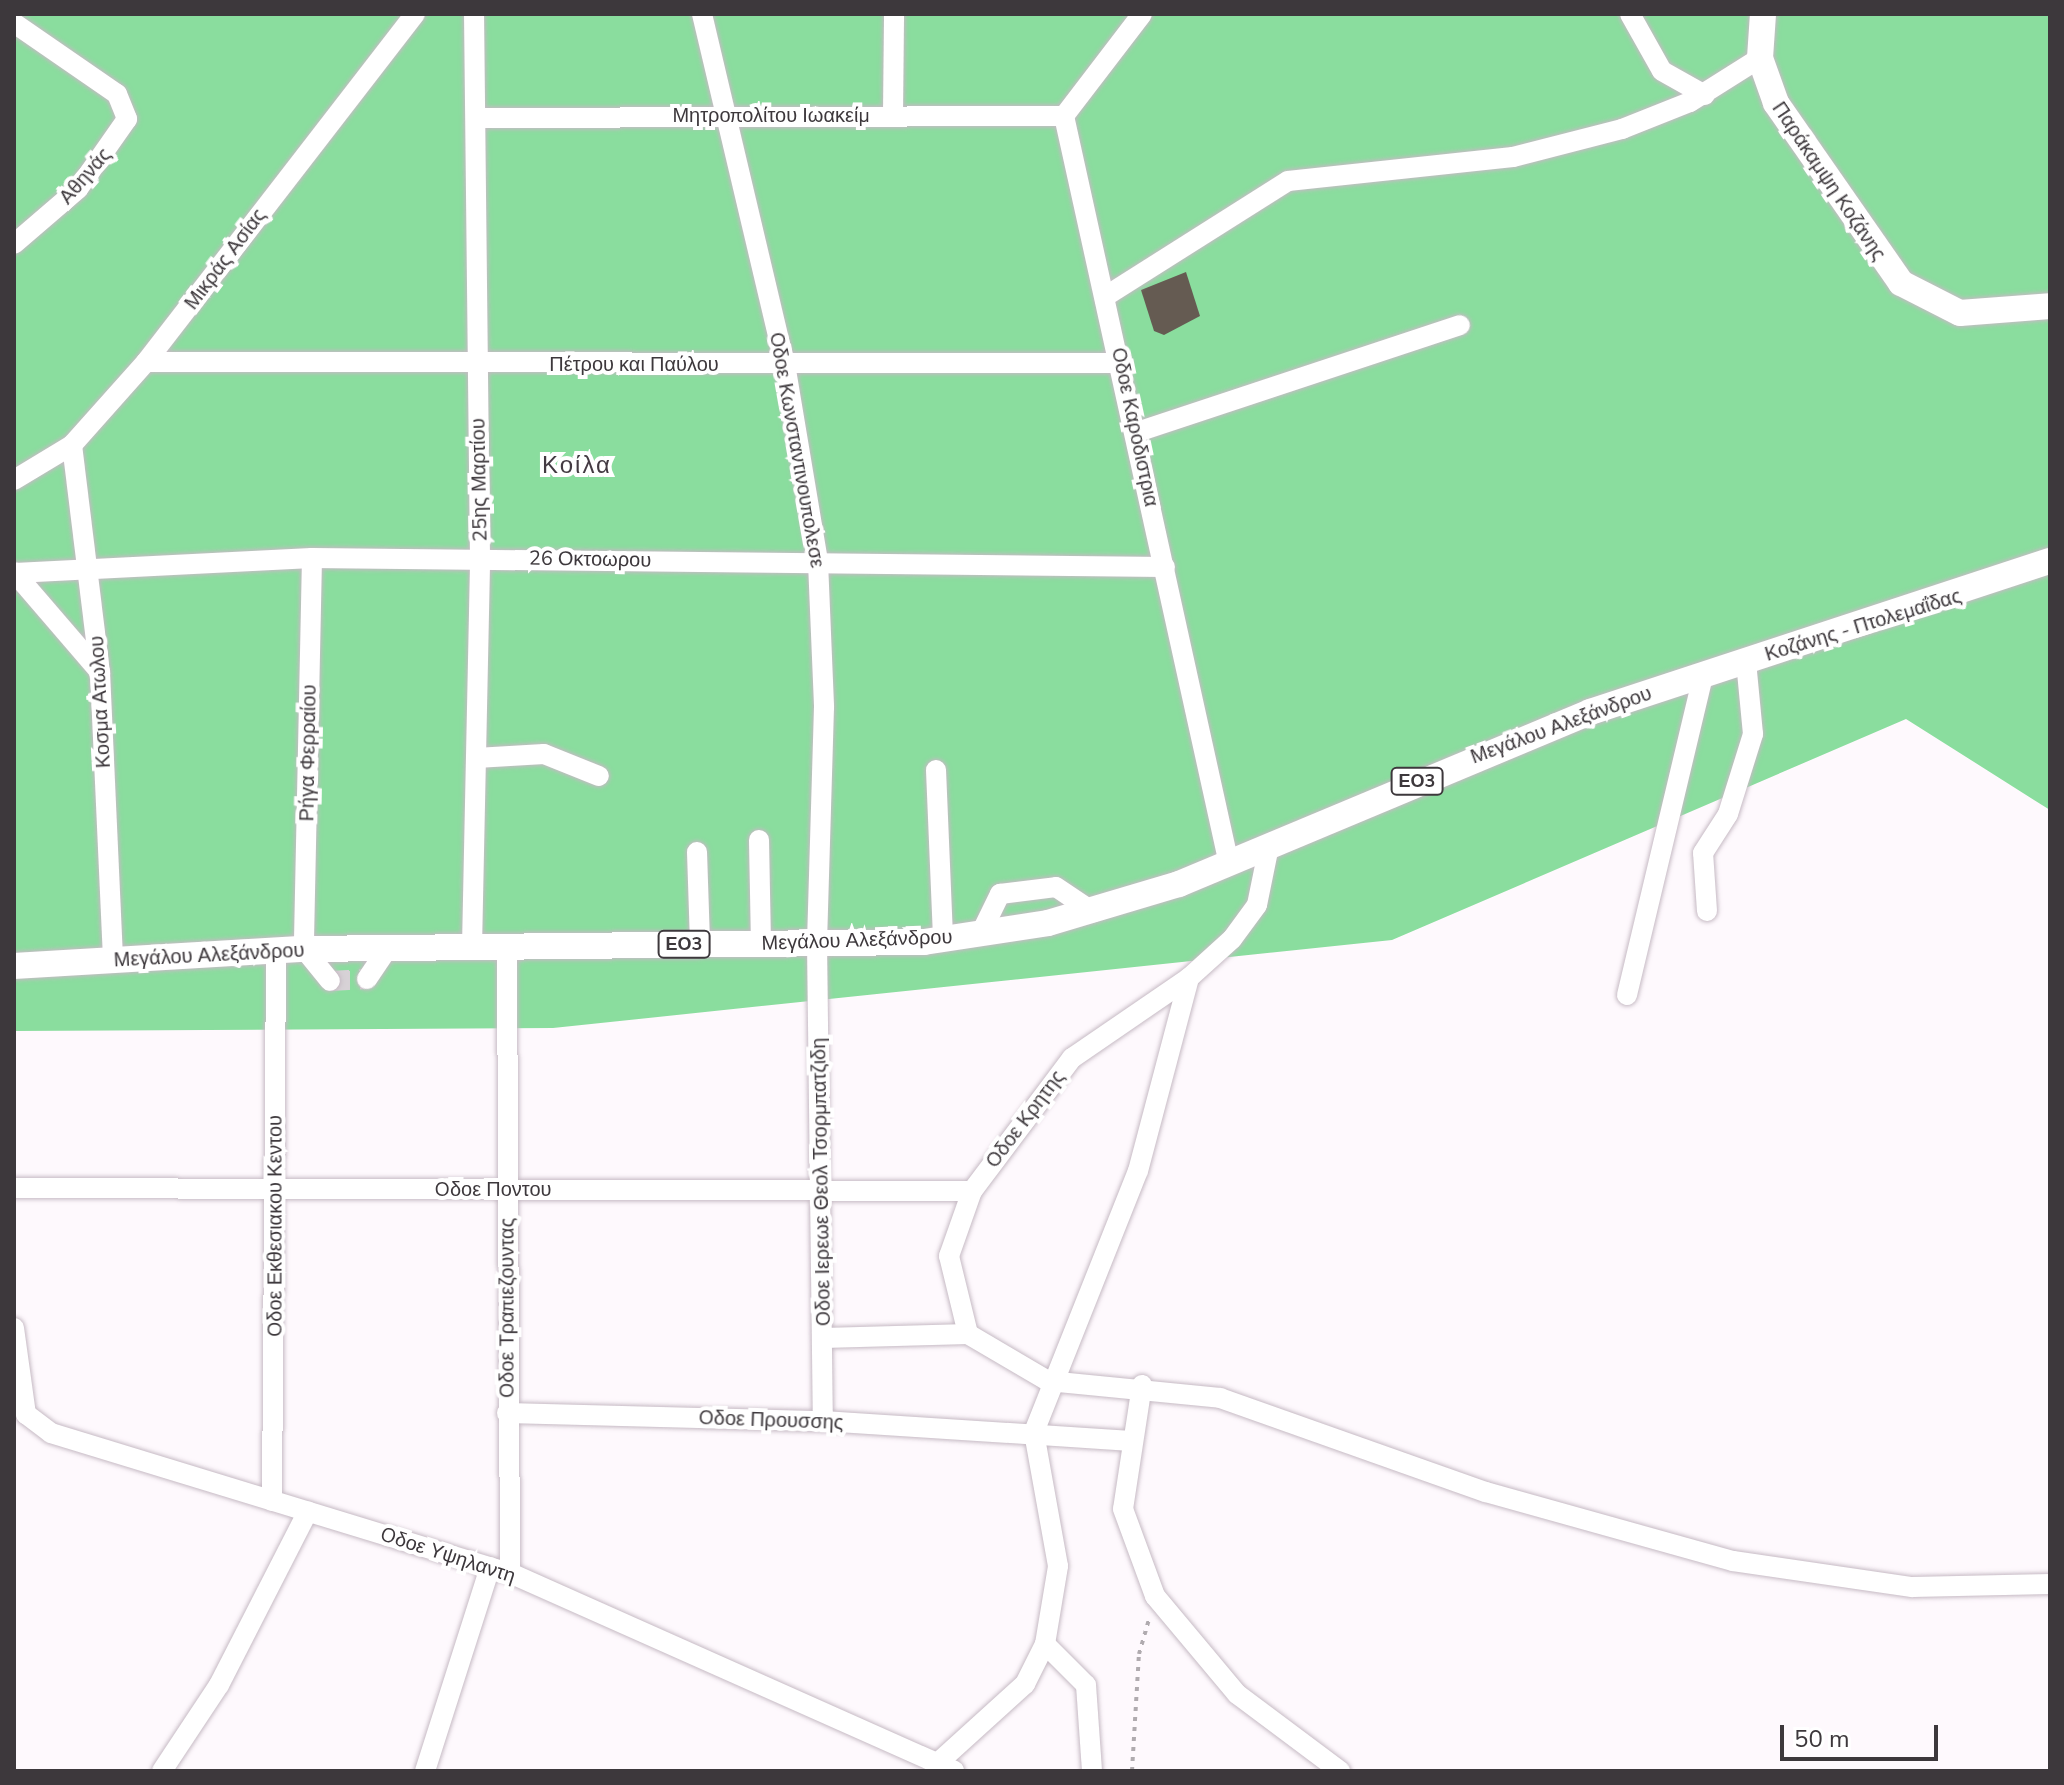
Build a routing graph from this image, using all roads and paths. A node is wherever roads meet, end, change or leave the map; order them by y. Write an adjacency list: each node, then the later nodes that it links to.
1 (415, 14): 19 (street, Μικράς Ασίας)
2 (474, 14): 14 (street, 25ης Μαρτίου)
3 (702, 14): 11 (street, Oδοε Κωνσταντινουπολεσε)
4 (894, 14): 12 (street)
5 (1142, 14): 13 (street)
6 (1630, 14): 10 (street)
7 (1763, 14): 9 (main road, Παράκαμψη Κοζάνης)
8 (14, 23): 15 (street, Αθηνάς)
9 (1760, 58): 10 (street); 17 (main road, Παράκαμψη Κοζάνης)
10 (1705, 95): 16 (street)
11 (725, 114): 12 (street, Μητροπολίτου Ιωακείμ); 14 (street, Μητροπολίτου Ιωακείμ); 22 (street, Oδοε Κωνσταντινουπολεσε)
12 (893, 114): 13 (street, Μητροπολίτου Ιωακείμ)
13 (1064, 116): 16 (street, Oδοε Καροδιστρια)
14 (478, 118): 20 (street, 25ης Μαρτίου)
15 (14, 244)
16 (1106, 296): 21 (street, Oδοε Καροδιστρια)
17 (2050, 306)
18 (1460, 325): 23 (street)
19 (146, 362): 20 (street, Πέτρου και Παύλου); 24 (street, Μικράς Ασίας)
20 (477, 363): 22 (street, Πέτρου και Παύλου); 26 (street, 25ης Μαρτίου)
21 (1122, 363): 22 (street, Πέτρου και Παύλου); 23 (street, Oδοε Καροδιστρια)
22 (785, 364): 29 (street, Oδοε Κωνσταντινουπολεσε)
23 (1137, 432): 30 (street, Oδοε Καροδιστρια)
24 (72, 445): 25 (street, Μικράς Ασίας); 31 (street, Κοσμα Ατωλου)
25 (14, 480)
26 (480, 557): 27 (street, 26 Οκτοωρου); 29 (street, 26 Οκτοωρου); 38 (street, 25ης Μαρτίου)
27 (312, 558): 31 (street, 26 Οκτοωρου); 54 (street, Ρήγα Φερραίου)
28 (2050, 561): 34 (main road, Κοζάνης - Πτολεμαΐδας / ΕΟ3)
29 (818, 562): 30 (street, 26 Οκτοωρου); 49 (street, Oδοε Κωνσταντινουπολεσε)
30 (1165, 567): 44 (street, Oδοε Καροδιστρια)
31 (90, 568): 32 (street, 26 Οκτοωρου); 36 (street, Κοσμα Ατωλου)
32 (15, 572): 36 (street)
33 (2050, 578): 34 (main road, Κοζάνης - Πτολεμαΐδας / ΕΟ3)
34 (1980, 590): 35 (main road, Κοζάνης - Πτολεμαΐδας / ΕΟ3)
35 (1746, 661): 37 (main road, Μεγάλου Αλεξάνδρου / ΕΟ3); 45 (street)
36 (100, 672): 57 (street, Κοσμα Ατωλου)
37 (1703, 675): 42 (main road, Μεγάλου Αλεξάνδρου / ΕΟ3); 62 (street)
38 (476, 758): 40 (street); 53 (street, 25ης Μαρτίου)
39 (936, 770): 48 (street)
40 (599, 776)
41 (759, 840): 50 (street)
42 (1269, 846): 44 (main road, Μεγάλου Αλεξάνδρου / ΕΟ3); 59 (street, Oδοε Κρητης)
43 (697, 852): 51 (street)
44 (1229, 864): 46 (main road, Μεγάλου Αλεξάνδρου / ΕΟ3)
45 (1707, 911)
46 (1093, 912): 47 (main road, Μεγάλου Αλεξάνδρου / ΕΟ3); 47 (street)
47 (980, 935): 48 (main road, Μεγάλου Αλεξάνδρου / ΕΟ3)
48 (943, 940): 49 (main road, Μεγάλου Αλεξάνδρου / ΕΟ3)
49 (817, 942): 50 (main road, Μεγάλου Αλεξάνδρου / ΕΟ3); 66 (street, Oδοε Ιερεωε Θεολ Τσορμπατζιδη)
50 (761, 943): 51 (main road, Μεγάλου Αλεξάνδρου / ΕΟ3)
51 (700, 944): 52 (main road, Μεγάλου Αλεξάνδρου / ΕΟ3)
52 (507, 946): 53 (main road, Μεγάλου Αλεξάνδρου / ΕΟ3); 65 (street, Oδοε Τραπιεζουντας)
53 (472, 947): 55 (main road, Μεγάλου Αλεξάνδρου / ΕΟ3)
54 (304, 949): 55 (main road, Μεγάλου Αλεξάνδρου / ΕΟ3); 56 (main road, Μεγάλου Αλεξάνδρου / ΕΟ3); 61 (street)
55 (387, 949): 60 (street)
56 (276, 951): 57 (main road, Μεγάλου Αλεξάνδρου / ΕΟ3); 64 (street, Oδοε Εκθεσιακου Κεντου)
57 (113, 960): 58 (main road, Μεγάλου Αλεξάνδρου / ΕΟ3)
58 (14, 969)
59 (1189, 978): 67 (street, Oδοε Κρητης); 71 (street)
60 (367, 979)
61 (330, 981)
62 (1627, 995)
63 (14, 1188): 64 (street, Oδοε Ποντου)
64 (275, 1189): 65 (street, Oδοε Ποντου); 77 (street, Oδοε Εκθεσιακου Κεντου)
65 (506, 1189): 66 (street, Oδοε Ποντου); 73 (street, Oδοε Τραπιεζουντας)
66 (823, 1190): 67 (street, Oδοε Ποντου); 70 (street, Oδοε Ιερεωε Θεολ Τσορμπατζιδη)
67 (972, 1191): 69 (street, Oδοε Κρητης)
68 (14, 1328): 77 (street, Oδοε Υψηλαντη)
69 (968, 1334): 70 (street); 71 (street)
70 (824, 1338): 74 (street, Oδοε Ιερεωε Θεολ Τσορμπατζιδη)
71 (1048, 1381): 72 (street); 75 (street)
72 (1142, 1385): 76 (street); 81 (street)
73 (507, 1413): 74 (street, Oδοε Προυσσης); 80 (street, Oδοε Τραπιεζουντας)
74 (823, 1421): 75 (street, Oδοε Προυσσης)
75 (1034, 1432): 76 (street, Oδοε Προυσσης); 83 (street)
76 (1131, 1441): 82 (street)
77 (272, 1501): 78 (street, Oδοε Υψηλαντη)
78 (308, 1511): 79 (street, Oδοε Υψηλαντη); 85 (street)
79 (490, 1567): 80 (street, Oδοε Υψηλαντη); 86 (street)
80 (510, 1573): 84 (street, Oδοε Υψηλαντη)
81 (2050, 1584)
82 (1155, 1596): 88 (path); 89 (street)
83 (1045, 1644): 84 (street); 87 (street)
84 (947, 1766)
85 (162, 1771)
86 (425, 1771)
87 (1092, 1771)
88 (1132, 1771)
89 (1340, 1771)

